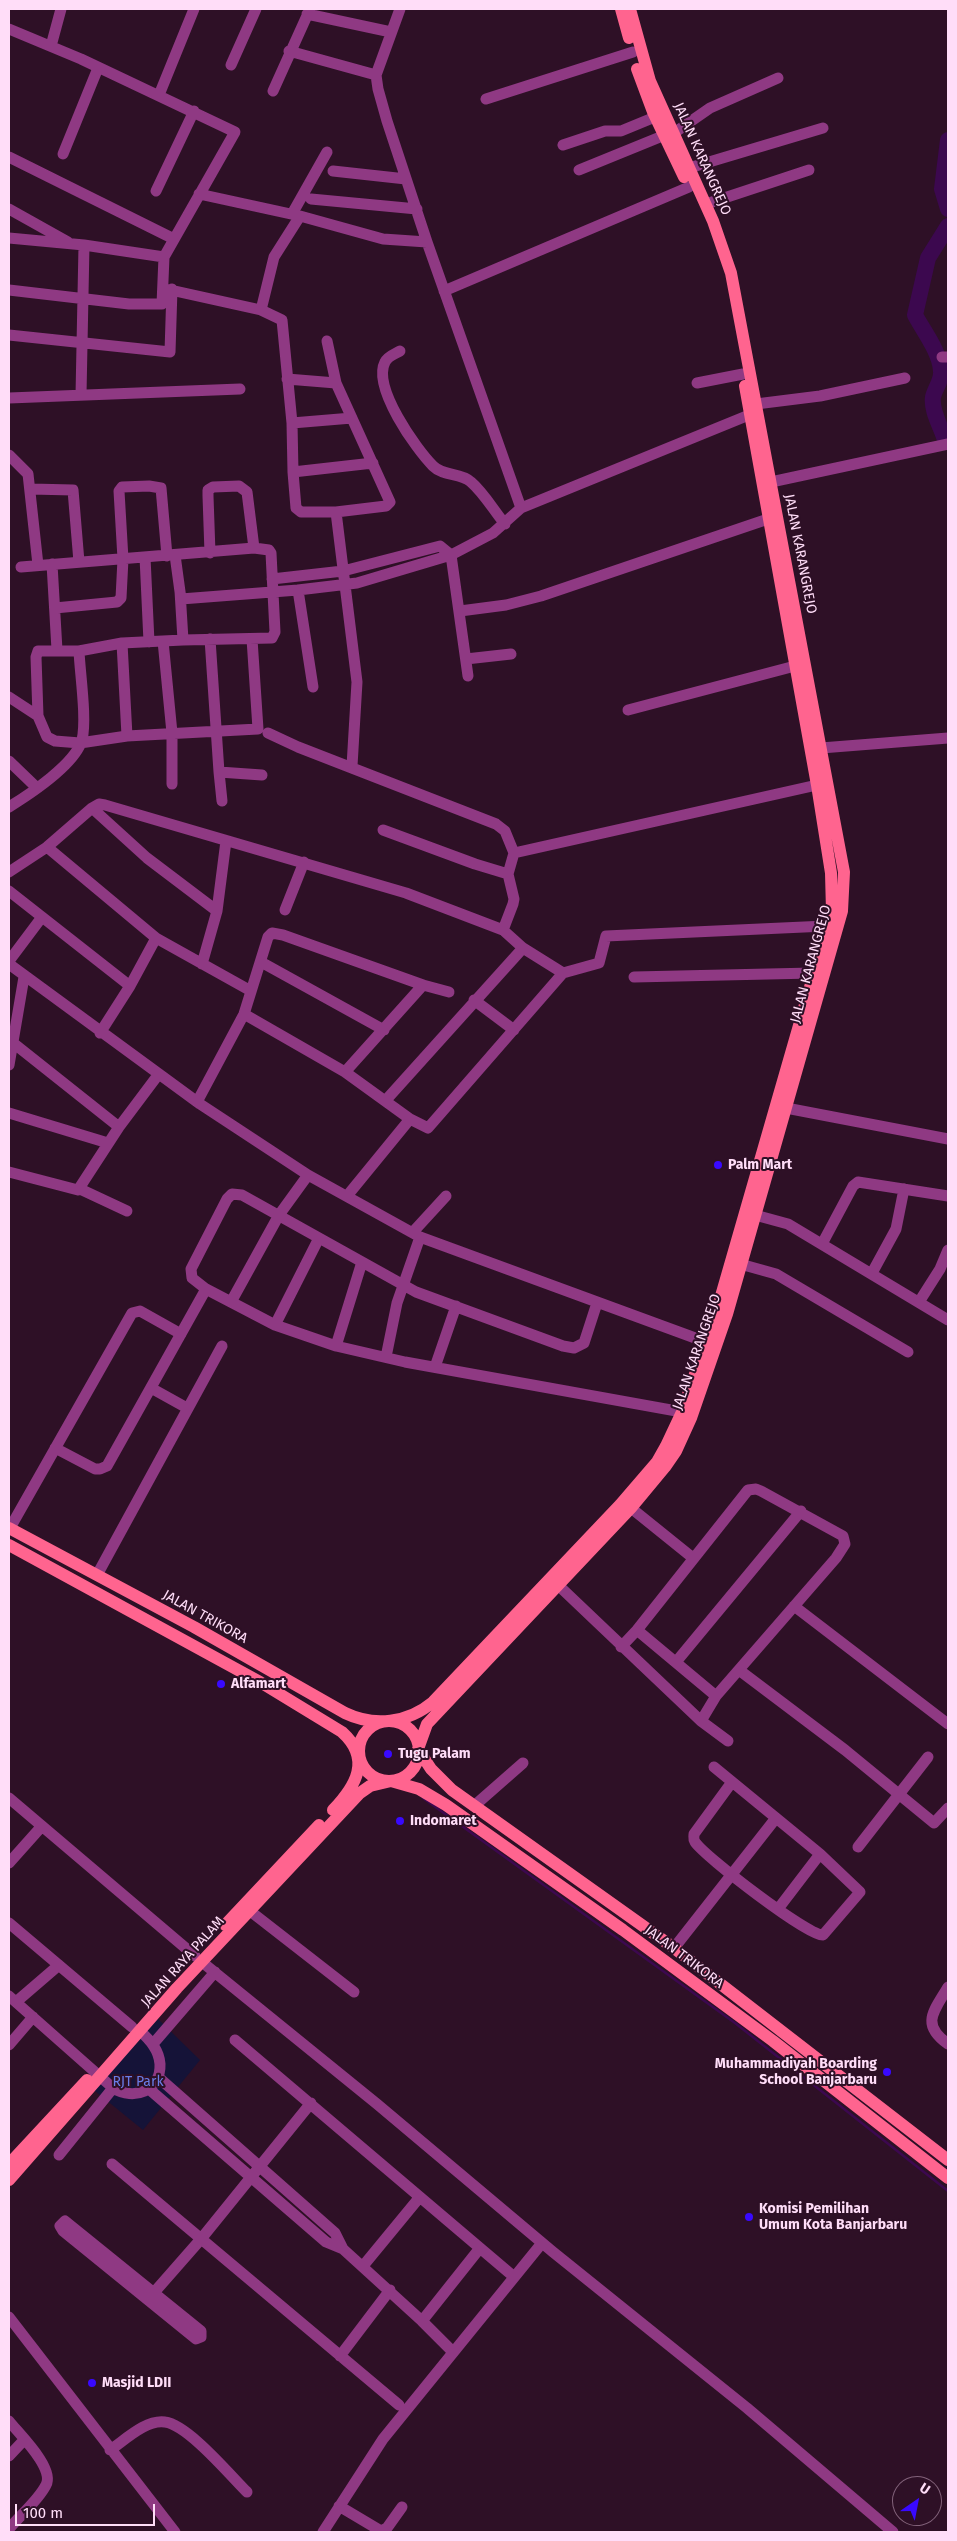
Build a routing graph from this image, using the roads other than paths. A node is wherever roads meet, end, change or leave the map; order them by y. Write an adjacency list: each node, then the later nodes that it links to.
1 (61, 9): 10 (street)
2 (194, 9): 18 (street)
3 (256, 9): 13 (street)
4 (400, 9): 9 (street)
5 (621, 9): 12 (main road, JALAN KARANGREJO)
6 (630, 9): 23 (main road, JALAN KARANGREJO)
7 (308, 11): 9 (street); 11 (street)
8 (9, 29): 10 (street)
9 (391, 32): 15 (street)
10 (51, 46): 14 (street)
11 (289, 51): 15 (street); 17 (street)
12 (633, 52): 19 (street); 21 (main road, JALAN KARANGREJO)
13 (231, 65)
14 (98, 68): 18 (street); 26 (street)
15 (376, 75): 32 (street)
16 (778, 78): 23 (street)
17 (273, 91)
18 (159, 95): 20 (street)
19 (486, 99)
20 (194, 111): 34 (street); 35 (street)
21 (655, 117): 23 (main road, JALAN KARANGREJO); 24 (street)
22 (823, 128): 28 (street)
23 (669, 134): 28 (main road, JALAN KARANGREJO); 29 (street); 33 (main road, JALAN KARANGREJO)
24 (563, 145)
25 (327, 152): 40 (street)
26 (63, 154)
27 (9, 157): 42 (street)
28 (690, 168): 37 (main road, JALAN KARANGREJO)
29 (579, 170)
30 (809, 170): 37 (street)
31 (333, 171): 32 (street)
32 (406, 179): 39 (street)
33 (689, 187): 48 (street); 55 (main road, JALAN KARANGREJO)
34 (156, 191)
35 (199, 194): 40 (street); 42 (street)
36 (311, 198): 39 (street)
37 (706, 204): 63 (main road, JALAN KARANGREJO)
38 (9, 209): 44 (street)
39 (417, 209): 43 (street)
40 (296, 215): 43 (street); 50 (street)
41 (9, 238): 44 (street)
42 (174, 240): 45 (street)
43 (428, 242): 48 (street)
44 (79, 245): 45 (street); 49 (street)
45 (164, 257): 46 (street)
46 (168, 289): 49 (street); 50 (street); 53 (street)
47 (9, 290): 49 (street)
48 (444, 291): 73 (street)
49 (83, 298): 53 (street)
50 (260, 310): 57 (street)
51 (9, 335): 53 (street)
52 (327, 341): 58 (street)
53 (84, 344): 61 (street)
54 (400, 351): 76 (street)
55 (743, 374): 59 (street); 64 (main road, JALAN KARANGREJO)
56 (905, 378): 63 (street)
57 (287, 379): 58 (street); 66 (street)
58 (336, 383): 65 (street)
59 (697, 383)
60 (240, 389): 61 (street)
61 (82, 395): 62 (street)
62 (9, 398)
63 (756, 404): 71 (main road, JALAN KARANGREJO)
64 (749, 415): 73 (street); 75 (main road, JALAN KARANGREJO)
65 (352, 418): 66 (street); 69 (street)
66 (292, 423): 70 (street)
67 (948, 444): 71 (street)
68 (9, 455): 72 (street)
69 (373, 462): 70 (street); 74 (street)
70 (292, 472): 74 (street)
71 (771, 482): 111 (main road, JALAN KARANGREJO)
72 (31, 489): 83 (street); 85 (street)
73 (522, 508): 76 (street)
74 (336, 512): 87 (street)
75 (768, 519): 94 (street); 105 (main road, JALAN KARANGREJO)
76 (505, 524): 80 (street)
77 (254, 548): 78 (street); 78 (street); 88 (street)
78 (210, 553): 79 (street)
79 (171, 555): 81 (street); 82 (street); 91 (street)
80 (451, 555): 87 (street); 89 (street); 94 (street)
81 (144, 557): 82 (street); 99 (street)
82 (123, 559): 83 (street); 93 (street)
83 (79, 562): 84 (street)
84 (52, 564): 85 (street); 93 (street)
85 (38, 565): 86 (street)
86 (20, 567)
87 (344, 571): 88 (street); 89 (street)
88 (272, 579): 92 (street)
89 (346, 585): 90 (street); 120 (street)
90 (298, 590): 92 (street); 107 (street)
91 (180, 591): 92 (street); 97 (street)
92 (273, 592): 96 (street)
93 (55, 608): 101 (street)
94 (460, 611): 104 (street)
95 (210, 639): 96 (street); 97 (street); 112 (street)
96 (252, 639): 112 (street)
97 (183, 640): 98 (street)
98 (164, 641): 99 (street); 113 (street)
99 (149, 642): 100 (street)
100 (122, 643): 102 (street); 115 (street)
101 (58, 650): 102 (street); 110 (street)
102 (79, 651): 117 (street)
103 (511, 654): 104 (street)
104 (466, 659): 106 (street)
105 (795, 666): 109 (street); 111 (main road, JALAN KARANGREJO)
106 (468, 676)
107 (312, 687)
108 (9, 697): 110 (street)
109 (628, 710)
110 (38, 716): 117 (street)
111 (810, 716): 118 (main road, JALAN KARANGREJO); 124 (main road, JALAN KARANGREJO)
112 (216, 731): 113 (street); 121 (street)
113 (172, 733): 115 (street); 123 (street)
114 (268, 733): 120 (street)
115 (128, 736): 117 (street)
116 (948, 738): 118 (street)
117 (80, 743): 125 (street)
118 (821, 748): 160 (main road, JALAN KARANGREJO)
119 (9, 760): 125 (street)
120 (352, 766): 132 (street)
121 (219, 772): 122 (street); 126 (street)
122 (262, 775)
123 (172, 784)
124 (817, 785): 132 (street); 140 (main road, JALAN KARANGREJO)
125 (36, 787): 127 (street)
126 (222, 801)
127 (9, 807)
128 (92, 808): 130 (street); 131 (street); 138 (street)
129 (383, 830): 135 (street)
130 (226, 841): 133 (street); 138 (street)
131 (47, 847): 134 (street); 142 (street)
132 (514, 853): 135 (street)
133 (304, 862): 137 (street); 141 (street)
134 (9, 872)
135 (508, 874): 141 (street)
136 (9, 891): 139 (street)
137 (285, 910)
138 (217, 911): 146 (street)
139 (42, 917): 145 (street); 152 (street)
140 (826, 926): 147 (street); 148 (main road, JALAN KARANGREJO)
141 (503, 930): 143 (street)
142 (156, 938): 146 (street); 152 (street)
143 (522, 948): 147 (street); 155 (street)
144 (261, 962): 151 (street); 153 (street); 157 (street)
145 (9, 963): 149 (street)
146 (202, 964): 153 (street)
147 (563, 973): 158 (street)
148 (813, 973): 150 (street); 160 (main road, JALAN KARANGREJO)
149 (24, 977): 159 (street); 161 (street)
150 (634, 977)
151 (423, 985): 154 (street); 157 (street)
152 (130, 986): 159 (street)
153 (251, 991): 156 (street)
154 (449, 992)
155 (474, 1000): 158 (street); 165 (street)
156 (244, 1014): 163 (street); 166 (street)
157 (384, 1030): 163 (street)
158 (514, 1030): 169 (street)
159 (100, 1033): 164 (street)
160 (801, 1037): 167 (main road, JALAN KARANGREJO); 188 (main road, JALAN KARANGREJO)
161 (12, 1042): 162 (street); 170 (street)
162 (9, 1065)
163 (345, 1072): 165 (street)
164 (158, 1075): 166 (street); 170 (street)
165 (386, 1100): 169 (street)
166 (196, 1102): 174 (street)
167 (786, 1108): 171 (street); 182 (main road, JALAN KARANGREJO)
168 (9, 1113): 172 (street)
169 (410, 1119): 177 (street)
170 (119, 1127): 172 (street)
171 (948, 1139)
172 (108, 1144): 175 (street)
173 (9, 1172): 175 (street)
174 (308, 1175): 177 (street); 181 (street)
175 (80, 1189): 180 (street)
176 (904, 1189): 179 (street); 185 (street); 189 (street)
177 (347, 1196): 183 (street)
178 (446, 1196): 183 (street)
179 (948, 1196)
180 (127, 1211)
181 (279, 1215): 184 (street); 191 (street); 192 (street)
182 (755, 1215): 185 (street); 188 (main road, JALAN KARANGREJO)
183 (417, 1235): 190 (street); 194 (street)
184 (319, 1238): 187 (street); 197 (street)
185 (822, 1244): 189 (street)
186 (948, 1250): 193 (street)
187 (362, 1262): 190 (street); 201 (street)
188 (736, 1263): 199 (main road, JALAN KARANGREJO); 202 (street); 209 (main road, JALAN KARANGREJO)
189 (872, 1273): 193 (street)
190 (403, 1285): 195 (street); 203 (street)
191 (206, 1289): 192 (street); 198 (street)
192 (231, 1302): 197 (street)
193 (919, 1302): 196 (street)
194 (597, 1303): 195 (street); 199 (street)
195 (456, 1306): 204 (street)
196 (948, 1320)
197 (275, 1326): 201 (street)
198 (181, 1334): 205 (street); 208 (street)
199 (706, 1342): 207 (main road, JALAN KARANGREJO)
200 (222, 1346): 206 (street)
201 (336, 1346): 203 (street)
202 (908, 1352)
203 (386, 1357): 204 (street)
204 (434, 1367): 207 (street)
205 (151, 1388): 206 (street); 208 (street)
206 (187, 1408): 214 (street)
207 (682, 1412): 222 (main road, JALAN KARANGREJO)
208 (55, 1448): 211 (street)
209 (630, 1508): 213 (street); 215 (main road, JALAN KARANGREJO)
210 (801, 1511): 213 (street); 216 (street); 219 (street)
211 (9, 1528): 214 (main road, JALAN TRIKORA)
212 (9, 1545): 227 (main road)
213 (693, 1558): 217 (street)
214 (97, 1575): 222 (main road, JALAN TRIKORA)
215 (558, 1585): 218 (street); 226 (main road, JALAN KARANGREJO)
216 (794, 1606): 220 (street); 224 (street)
217 (638, 1630): 218 (street); 219 (street)
218 (621, 1647): 223 (street)
219 (676, 1662): 221 (street)
220 (740, 1670): 221 (street); 233 (street)
221 (716, 1696): 223 (street)
222 (390, 1721): 226 (main road); 227 (main road)
223 (701, 1721): 225 (street)
224 (948, 1724)
225 (728, 1741)
226 (418, 1749): 231 (main road); 235 (main road, JALAN TRIKORA)
227 (359, 1757): 231 (main road); 247 (main road, JALAN RAYA PALAM)
228 (928, 1757): 233 (street)
229 (523, 1763): 235 (street)
230 (714, 1767): 232 (street)
231 (391, 1781): 244 (main road, JALAN RAYA PALAM); 270 (main road, JALAN TRIKORA)
232 (732, 1782): 237 (street); 242 (street)
233 (898, 1794): 236 (street); 239 (street)
234 (9, 1798): 238 (street)
235 (474, 1806): 246 (main road, JALAN TRIKORA)
236 (948, 1808)
237 (776, 1818): 240 (street); 242 (street)
238 (42, 1826): 241 (street); 247 (street)
239 (858, 1847)
240 (820, 1854): 243 (street); 243 (street)
241 (9, 1863)
242 (731, 1874): 243 (street); 246 (street)
243 (778, 1909)
244 (250, 1911): 247 (main road, JALAN RAYA PALAM); 251 (street)
245 (9, 1923): 248 (street)
246 (674, 1948): 266 (main road, JALAN TRIKORA)
247 (199, 1959): 249 (street); 254 (main road, JALAN RAYA PALAM)
248 (59, 1964): 252 (street); 254 (street)
249 (215, 1972): 256 (street); 274 (street)
250 (948, 1987): 257 (street)
251 (354, 1992)
252 (12, 1999): 253 (street)
253 (33, 2017): 258 (street); 259 (street)
254 (136, 2029): 256 (street); 259 (main road, JALAN RAYA PALAM)
255 (235, 2040): 263 (street)
256 (153, 2044): 260 (street)
257 (948, 2044)
258 (9, 2045)
259 (97, 2074): 261 (street); 265 (main road, JALAN RAYA PALAM); 271 (main road, JALAN RAYA PALAM)
260 (158, 2077): 262 (street); 268 (street)
261 (113, 2088): 262 (street); 264 (street)
262 (149, 2089): 269 (street)
263 (311, 2103): 268 (street); 272 (street)
264 (59, 2155)
265 (10, 2160)
266 (948, 2160)
267 (112, 2164): 273 (street)
268 (261, 2165): 269 (street); 276 (street)
269 (251, 2178): 273 (street); 276 (street)
270 (948, 2178)
271 (9, 2180)
272 (419, 2198): 275 (street); 277 (street)
273 (201, 2239): 280 (street); 284 (street)
274 (542, 2243): 278 (street); 296 (street)
275 (480, 2248): 278 (street); 282 (street)
276 (343, 2249): 277 (street)
277 (363, 2266): 279 (street)
278 (513, 2276): 283 (street)
279 (390, 2290): 282 (street); 284 (street)
280 (151, 2296): 280 (street)
281 (9, 2317): 288 (street)
282 (422, 2321): 283 (street)
283 (452, 2351): 291 (street)
284 (340, 2356): 285 (street)
285 (399, 2405)
286 (9, 2421): 287 (street)
287 (24, 2440): 289 (street); 293 (street)
288 (110, 2450): 290 (street); 294 (street)
289 (9, 2456)
290 (247, 2492)
291 (339, 2506): 292 (street); 295 (street)
292 (402, 2508)
293 (9, 2529)
294 (174, 2532)
295 (323, 2532)
296 (893, 2532)

